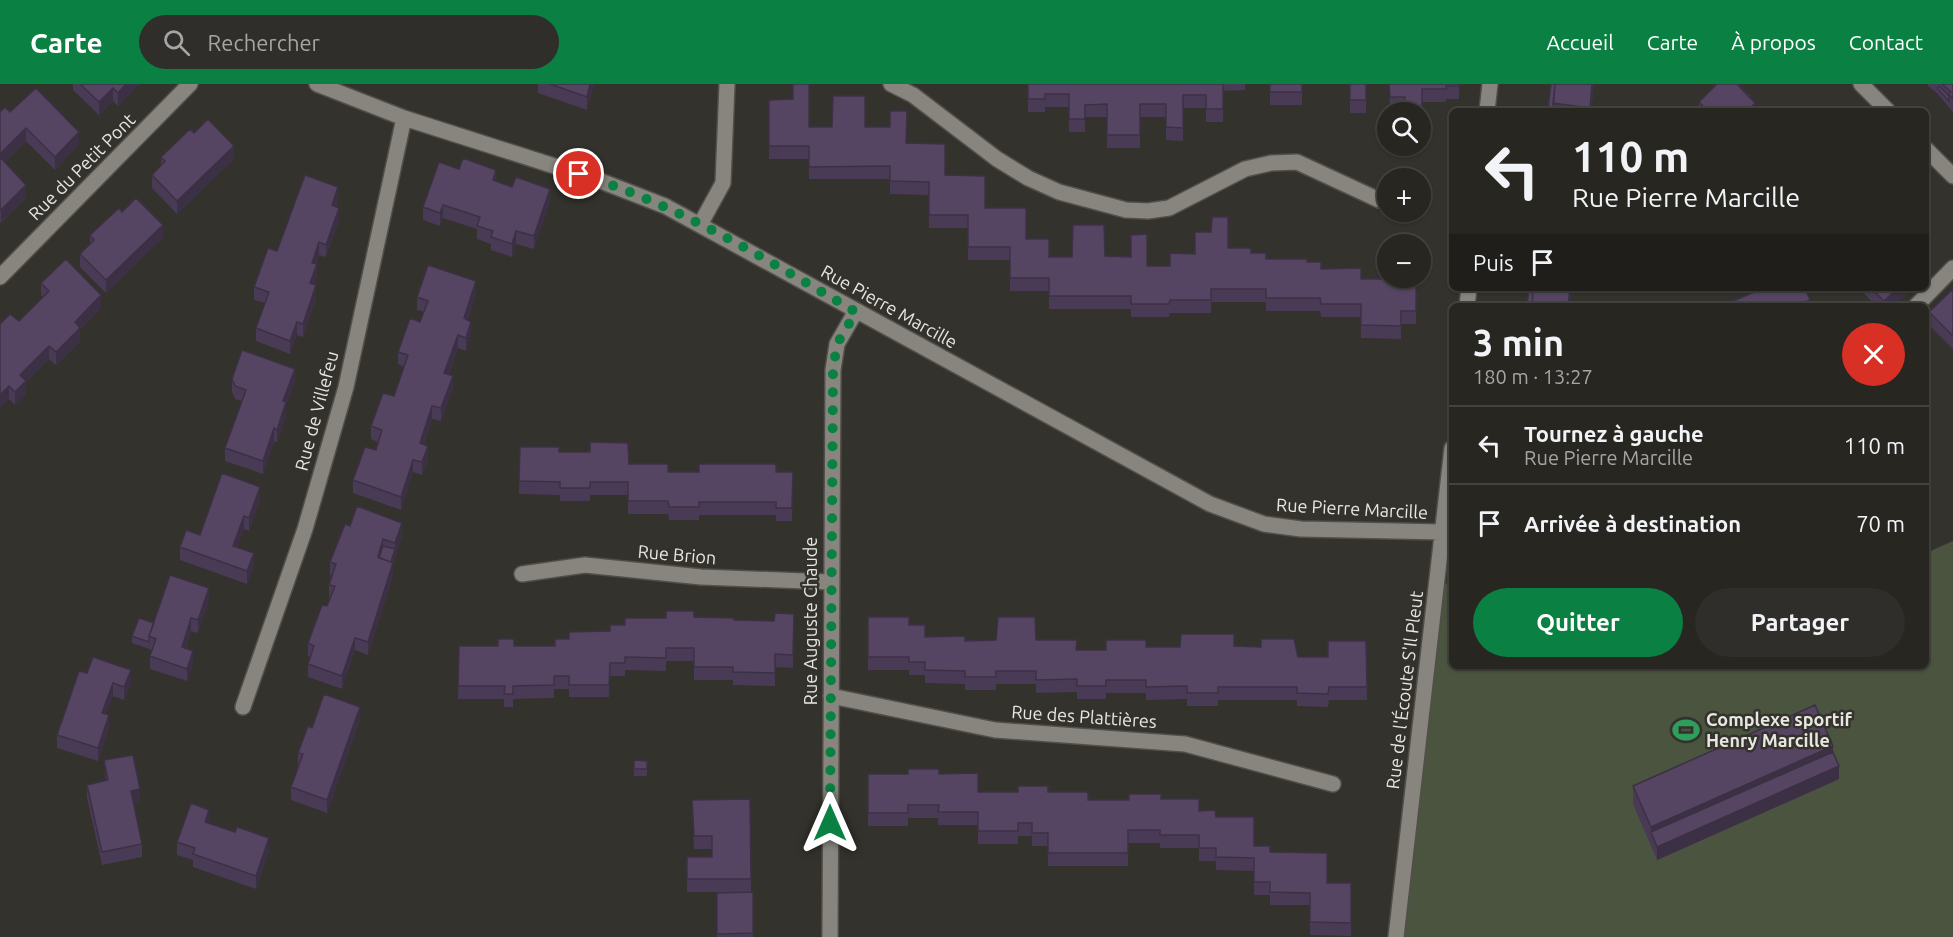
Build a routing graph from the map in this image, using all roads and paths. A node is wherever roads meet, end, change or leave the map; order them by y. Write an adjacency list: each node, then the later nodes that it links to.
1 (190, 84): 15 (street, Rue du Petit Pont)
2 (317, 84): 9 (street, Rue Pierre Marcille)
3 (727, 84): 13 (street)
4 (891, 84): 12 (street)
5 (1490, 84): 7 (street)
6 (1861, 84): 8 (street)
7 (1487, 108)
8 (1885, 108)
9 (404, 118): 13 (street, Rue Pierre Marcille); 23 (street, Rue de Villefeu)
10 (1929, 152): 11 (street)
11 (1953, 177)
12 (1377, 200)
13 (701, 223): 17 (street, Rue Pierre Marcille)
14 (1953, 268): 16 (street)
15 (0, 277)
16 (1919, 303)
17 (856, 312): 19 (street, Rue Pierre Marcille); 21 (street, Rue Auguste Chaude)
18 (1449, 476): 19 (street, Rue de l'Écoute S'Il Pleut)
19 (1443, 532): 26 (street, Rue de l'Écoute S'Il Pleut)
20 (522, 574): 21 (street, Rue Brion)
21 (830, 582): 22 (street, Rue Auguste Chaude)
22 (831, 696): 24 (street, Rue des Plattières); 25 (street, Rue Auguste Chaude)
23 (243, 706)
24 (1333, 784)
25 (830, 937)
26 (1396, 937)

